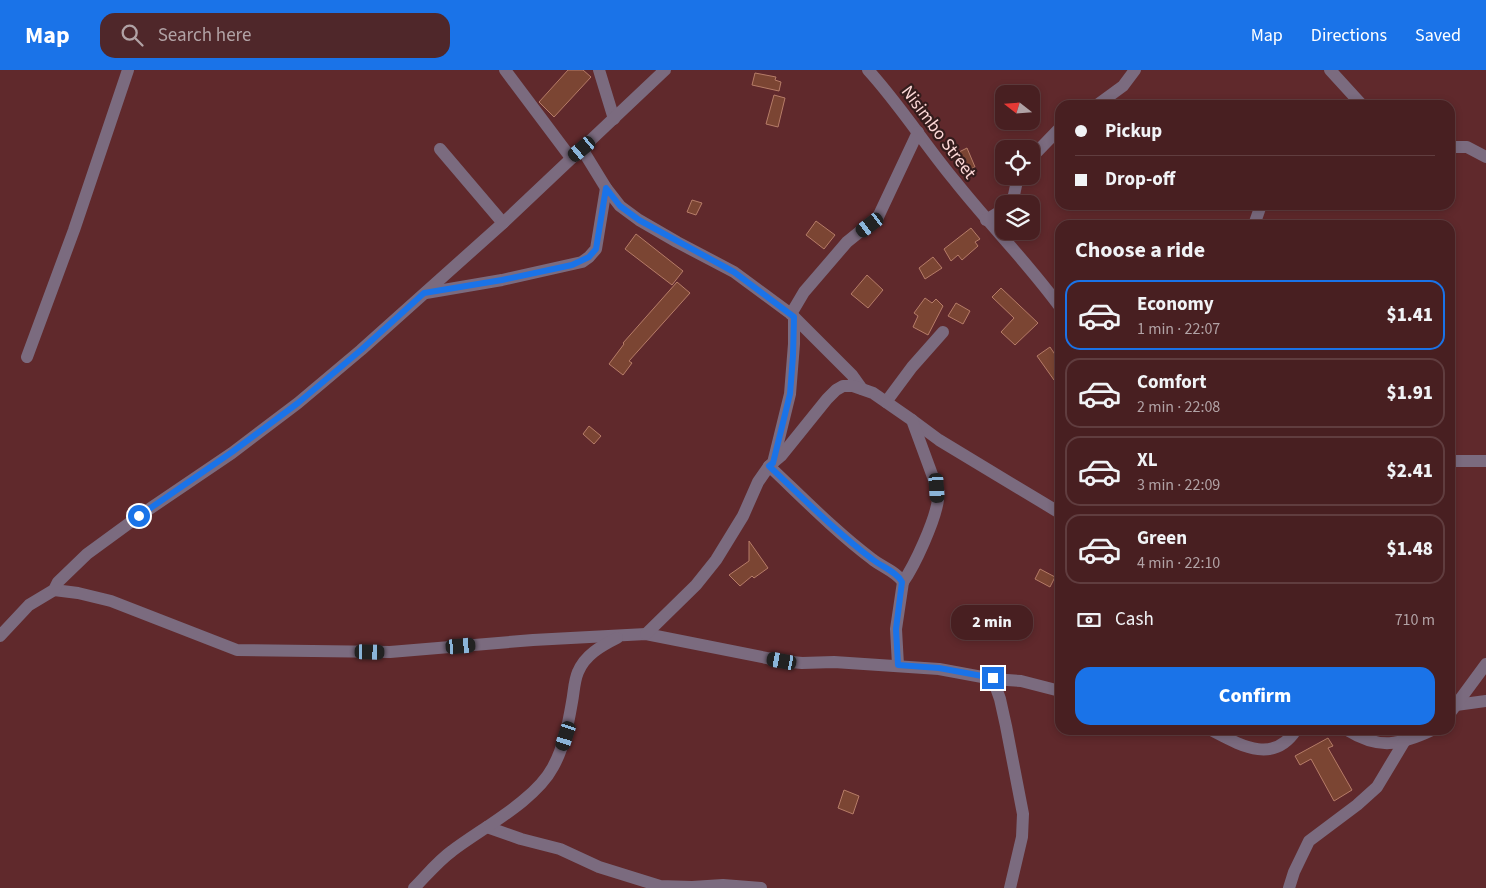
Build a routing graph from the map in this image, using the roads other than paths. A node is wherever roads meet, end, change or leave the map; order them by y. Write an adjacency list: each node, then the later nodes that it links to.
1 (128, 70): 29 (street)
2 (506, 70): 20 (street)
3 (599, 70): 12 (street)
4 (665, 70): 12 (street)
5 (1135, 70): 10 (street)
6 (1330, 70): 9 (street)
7 (1345, 70): 9 (street)
8 (874, 72): 13 (street, Nisimbo Street)
9 (1343, 84): 11 (street)
10 (1103, 100)
11 (1357, 100)
12 (614, 119): 16 (street)
13 (918, 132): 23 (street, Nisimbo Street); 27 (street)
14 (1055, 133): 17 (street)
15 (1455, 148): 19 (street)
16 (582, 149): 20 (street); 21 (street)
17 (1040, 149)
18 (440, 150): 24 (street)
19 (1486, 157)
20 (571, 158): 24 (street)
21 (606, 188): 25 (street); 27 (street)
22 (995, 214): 23 (street)
23 (986, 220): 26 (street, Nisimbo Street)
24 (503, 223): 25 (street)
25 (424, 293): 38 (street)
26 (1055, 300)
27 (792, 316): 30 (street); 35 (street)
28 (943, 332): 31 (street)
29 (27, 357)
30 (862, 388): 31 (street); 35 (street)
31 (886, 402): 32 (street)
32 (912, 420): 36 (street); 37 (street)
33 (1455, 461): 34 (street)
34 (1486, 461)
35 (771, 464): 37 (street); 39 (street)
36 (1055, 510)
37 (902, 582): 43 (street)
38 (54, 590): 40 (street); 41 (street)
39 (646, 634): 40 (street); 43 (street)
40 (622, 635): 54 (street)
41 (0, 636)
42 (1486, 664): 47 (street)
43 (898, 665): 44 (street)
44 (993, 678): 45 (street); 57 (street)
45 (1055, 690)
46 (1486, 700): 48 (street)
47 (1455, 706)
48 (1455, 708)
49 (1220, 735): 50 (street)
50 (1292, 735)
51 (1356, 735): 53 (street)
52 (1420, 735): 53 (street)
53 (1404, 742): 58 (street)
54 (487, 828): 55 (street); 56 (street)
55 (414, 888)
56 (761, 888)
57 (1010, 888)
58 (1289, 888)

